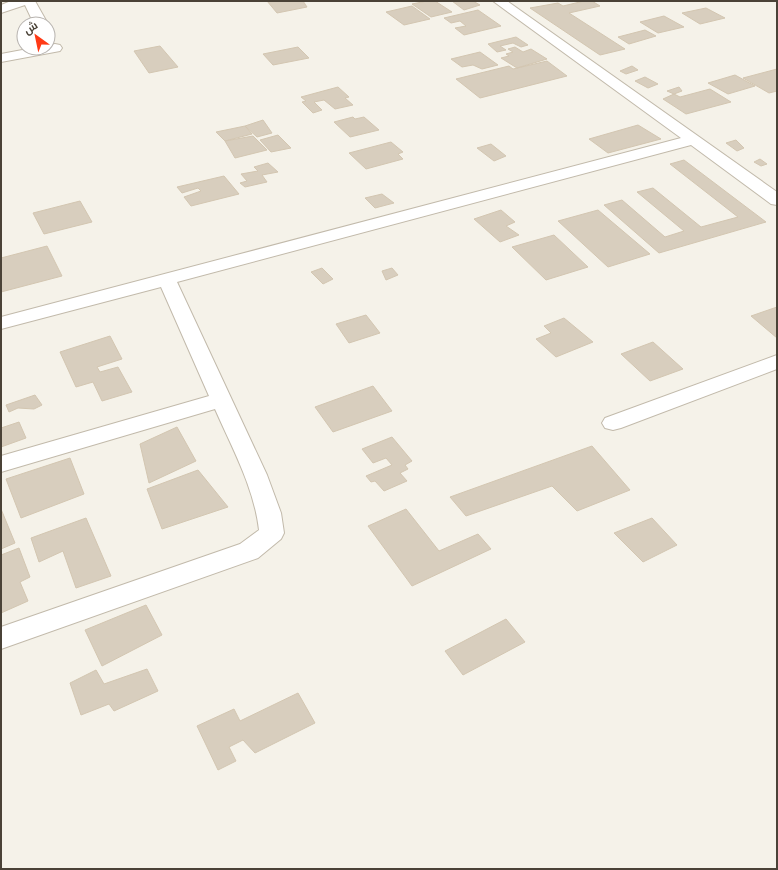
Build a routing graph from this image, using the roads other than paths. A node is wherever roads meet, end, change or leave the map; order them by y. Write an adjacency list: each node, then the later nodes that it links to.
1 (23, 1): 4 (street)
2 (29, 1): 5 (street)
3 (502, 1): 8 (street)
4 (1, 9)
5 (37, 16)
6 (30, 56): 7 (street)
7 (1, 58)
8 (693, 140): 9 (street); 10 (street)
9 (777, 200)
10 (167, 280): 11 (street); 13 (street)
11 (1, 324)
12 (777, 362): 14 (street)
13 (220, 400): 15 (street); 16 (street)
14 (613, 423)
15 (1, 464)
16 (1, 638)

